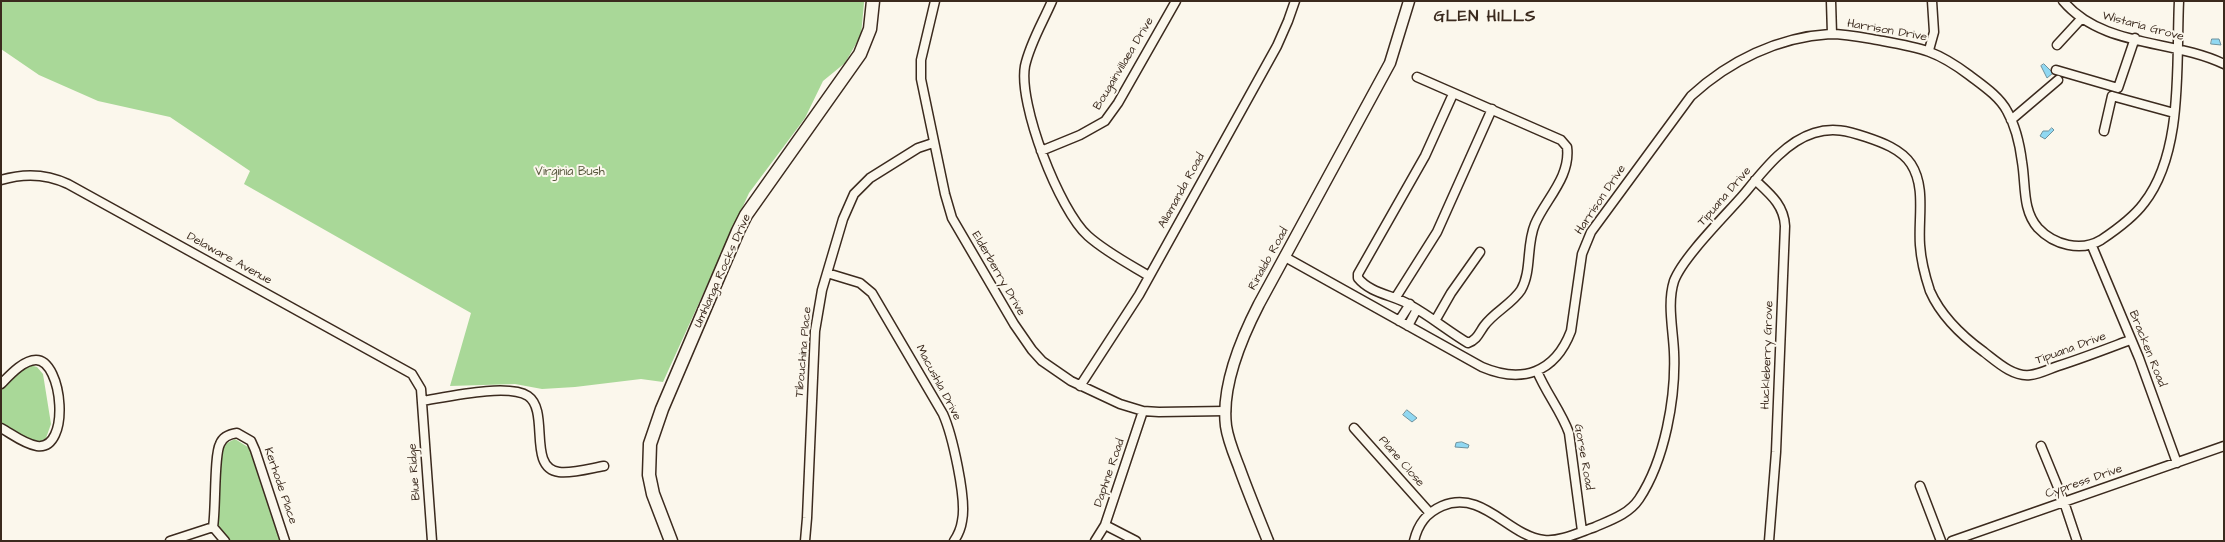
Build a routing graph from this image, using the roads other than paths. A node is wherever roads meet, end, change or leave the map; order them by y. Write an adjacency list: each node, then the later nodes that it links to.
1 (873, 1): 64 (main road, Umhlanga Rocks Drive)
2 (935, 1): 26 (street, Elderberry Drive)
3 (1052, 1): 27 (street)
4 (1176, 1): 27 (street, Bougainvillaea Drive)
5 (1295, 1): 34 (street, Allamanda Road)
6 (1409, 1): 32 (street, Rinaldo Road)
7 (1831, 1): 12 (street)
8 (1932, 1): 16 (street)
9 (2063, 1): 11 (street, Wistaria Grove)
10 (2179, 1): 15 (street)
11 (2081, 19): 13 (street, Wistaria Grove); 14 (street)
12 (1832, 34): 16 (street, Harrison Drive); 42 (street, Harrison Drive)
13 (2135, 38): 15 (street, Wistaria Grove); 18 (street)
14 (2057, 44)
15 (2177, 49): 17 (street, Wistaria Grove); 23 (street)
16 (1929, 50): 24 (street, Harrison Drive)
17 (2224, 64)
18 (2056, 70)
19 (1417, 77): 21 (street)
20 (2058, 80): 24 (street)
21 (1453, 94): 22 (street); 35 (street)
22 (1492, 109): 35 (street); 39 (street)
23 (2174, 113): 25 (street); 30 (street)
24 (2011, 120): 30 (street, Harrison Drive)
25 (2104, 131)
26 (933, 143): 33 (street, Tibouchina Place); 44 (street, Elderberry Drive)
27 (1041, 151): 34 (street)
28 (1, 180): 45 (street, Delaware Avenue)
29 (1755, 180): 41 (street, Tipuana Drive); 59 (street, Tipuana Drive); 71 (street, Huckleberry Grove)
30 (2092, 246): 41 (street, Bracken Road)
31 (1480, 252): 39 (street)
32 (1285, 257): 38 (street, Harrison Drive); 47 (street, Rinaldo Road)
33 (827, 273): 65 (street, Tibouchina Place); 66 (street, Macushla Drive)
34 (1149, 276): 44 (street, Allamanda Road)
35 (1396, 297): 36 (street)
36 (1410, 304): 37 (street); 38 (street)
37 (1417, 309): 39 (street); 40 (street)
38 (1399, 321): 40 (street, Harrison Drive)
39 (1435, 321)
40 (1408, 326): 42 (street, Harrison Drive)
41 (2130, 340): 52 (street, Bracken Road)
42 (1537, 370): 59 (street, Gorse Road)
43 (1, 384): 48 (street)
44 (1080, 386): 46 (street, Elderberry Drive)
45 (422, 401): 53 (street); 63 (street, Blue Ridge)
46 (1143, 411): 47 (street, Elderberry Drive); 57 (street, Daphne Road)
47 (1226, 411): 69 (street, Rinaldo Road)
48 (1, 428)
49 (1354, 428): 56 (street, Plane Close)
50 (2042, 446): 55 (street)
51 (2224, 446): 52 (street, Cypress Drive)
52 (2177, 463): 55 (street, Cypress Drive)
53 (604, 466)
54 (1920, 486): 72 (street)
55 (2064, 502): 73 (street, Cypress Drive); 74 (street)
56 (1429, 512): 59 (street, Tipuana Drive); 70 (street)
57 (1105, 525): 67 (street, Daphne Road); 68 (street)
58 (213, 527): 60 (street); 61 (street); 62 (street, Kerhode Place)
59 (1582, 531)
60 (170, 541)
61 (225, 541)
62 (285, 541)
63 (432, 541)
64 (671, 541)
65 (805, 541)
66 (954, 541)
67 (1095, 541)
68 (1136, 541)
69 (1268, 541)
70 (1414, 541)
71 (1769, 541)
72 (1941, 541)
73 (1952, 541)
74 (2076, 541)

